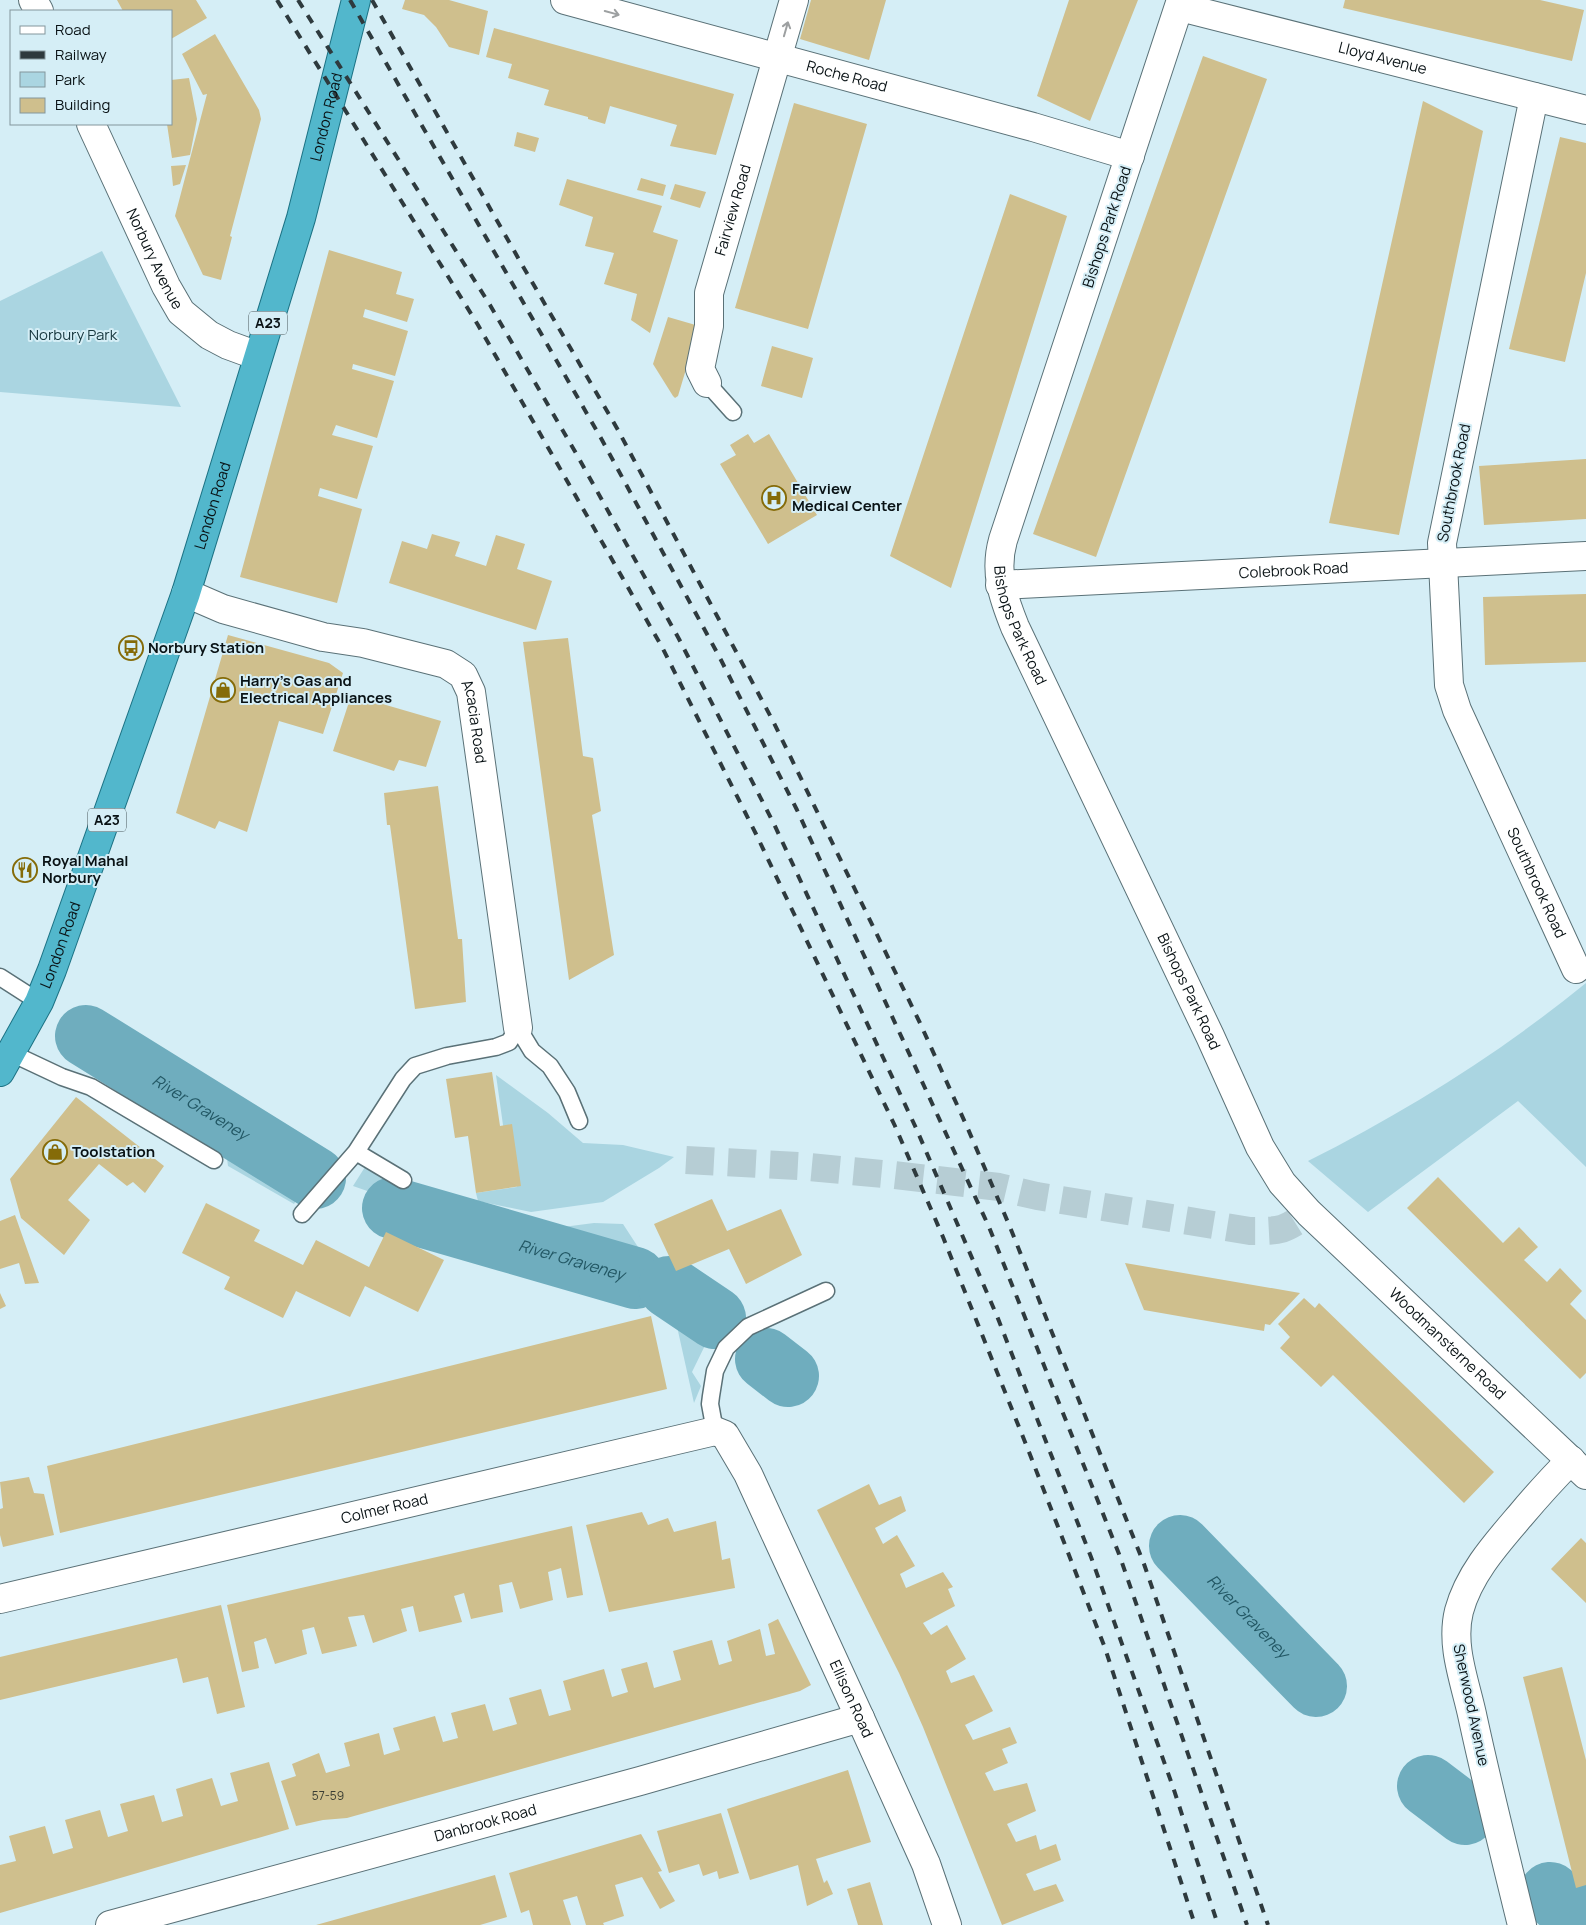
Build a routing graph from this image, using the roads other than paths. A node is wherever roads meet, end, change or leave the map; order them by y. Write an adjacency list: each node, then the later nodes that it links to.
1 (356, 0): 10 (highway, London Road / A23)
2 (565, 0): 5 (street, Roche Road, one-way to 5)
3 (794, 0): 5 (street, Fairview Road, one-way to 3)
4 (1180, 3): 6 (street, Lloyd Avenue); 9 (street, Bishops Park Road)
5 (778, 57): 9 (street, Roche Road); 11 (street, Fairview Road)
6 (1534, 97): 7 (street, Lloyd Avenue); 14 (street, Southbrook Road)
7 (1586, 110)
8 (91, 125): 10 (street, Norbury Avenue)
9 (1130, 156): 15 (street, Bishops Park Road)
10 (258, 356): 16 (highway, London Road / A23)
11 (707, 383): 12 (lane, Fairview Road)
12 (733, 412)
13 (1586, 556): 14 (street, Colebrook Road)
14 (1443, 563): 15 (street, Colebrook Road); 17 (street, Southbrook Road)
15 (1000, 585): 27 (street, Bishops Park Road)
16 (186, 593): 19 (highway, London Road / A23); 20 (street, Acacia Road)
17 (1576, 969)
18 (0, 977): 19 (lane)
19 (39, 1002): 21 (highway, A23)
20 (518, 1028): 22 (lane); 23 (lane)
21 (6, 1063): 24 (lane)
22 (578, 1122)
23 (356, 1152): 25 (lane); 26 (lane)
24 (214, 1160)
25 (403, 1180)
26 (302, 1214)
27 (1309, 1214): 30 (street, Woodmansterne Road)
28 (826, 1291): 29 (lane)
29 (715, 1431): 31 (street, Colmer Road); 32 (street, Ellison Road)
30 (1578, 1468): 35 (street, Sherwood Avenue)
31 (0, 1599)
32 (860, 1718): 33 (street, Danbrook Road); 34 (street, Ellison Road)
33 (110, 1925)
34 (947, 1925)
35 (1522, 1925)

